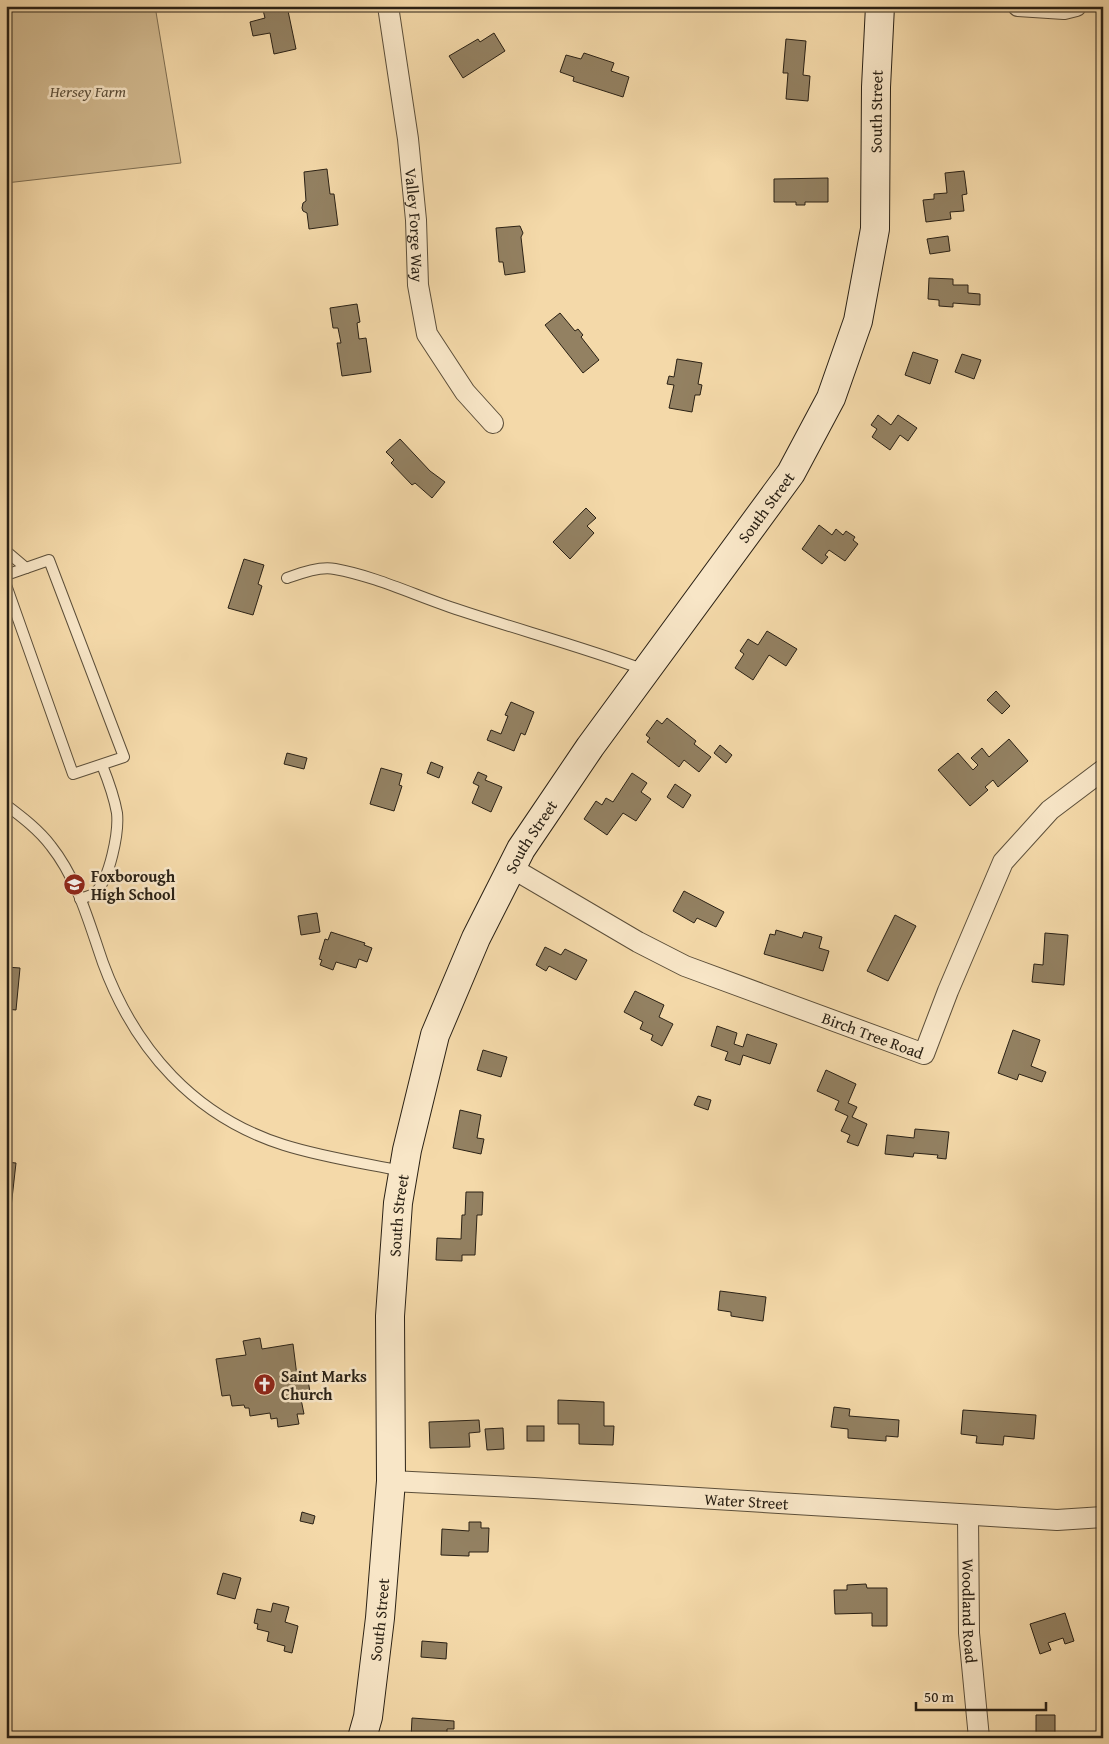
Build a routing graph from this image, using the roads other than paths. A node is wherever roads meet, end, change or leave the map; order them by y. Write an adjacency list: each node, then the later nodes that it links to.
1 (388, 6): 5 (street, Valley Forge Way)
2 (880, 6): 13 (main road, South Street)
3 (1018, 6): 4 (street)
4 (1076, 6)
5 (493, 423)
6 (6, 483): 7 (lane)
7 (6, 540)
8 (6, 551): 9 (lane)
9 (26, 568): 10 (lane); 14 (lane)
10 (6, 576)
11 (287, 578): 13 (lane)
12 (6, 585): 14 (lane)
13 (646, 671): 17 (main road, South Street)
14 (102, 765): 18 (lane)
15 (1103, 770): 17 (street, Birch Tree Road)
16 (9, 806): 18 (lane)
17 (512, 868): 19 (main road, South Street)
18 (80, 899): 19 (lane)
19 (403, 1171): 20 (main road, South Street)
20 (391, 1481): 21 (street, Water Street); 23 (main road, South Street)
21 (968, 1515): 22 (street, Water Street); 24 (street, Woodland Road)
22 (1103, 1517)
23 (362, 1738)
24 (979, 1738)

